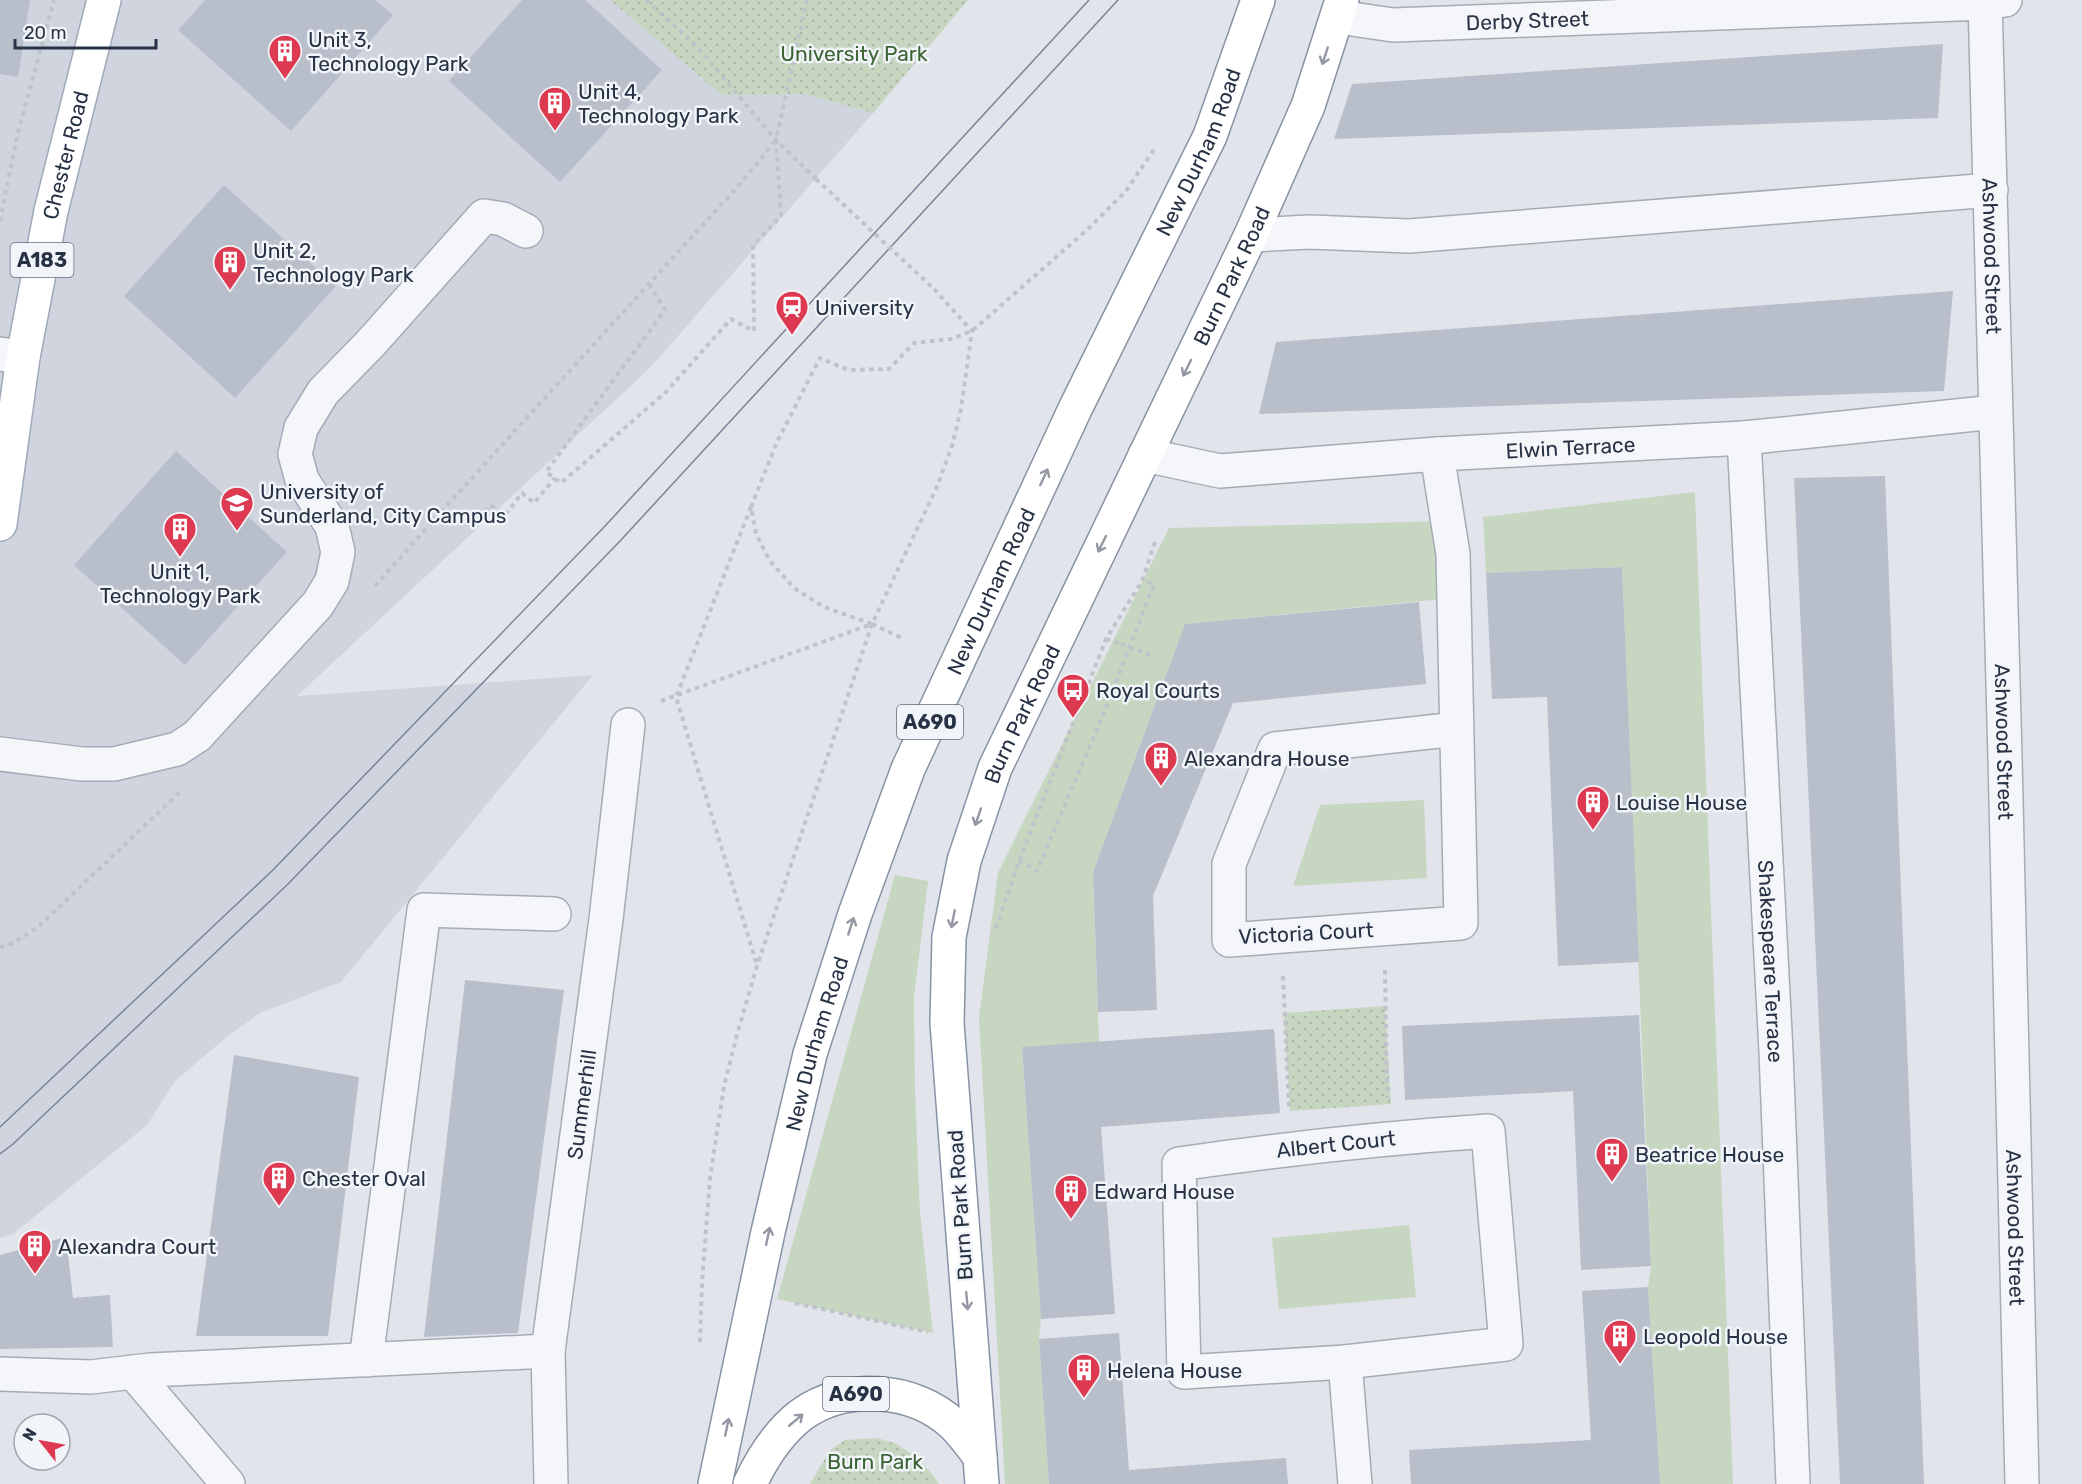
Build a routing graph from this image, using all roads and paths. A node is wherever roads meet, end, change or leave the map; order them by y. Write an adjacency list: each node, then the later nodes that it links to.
1 (54, 0): 11 (path)
2 (104, 0): 16 (main road, Chester Road / A183)
3 (646, 0): 8 (path)
4 (807, 0): 8 (path)
5 (1258, 0): 47 (main road, New Durham Road / A690, one-way to 5)
6 (1991, 1): 7 (street, Derby Street); 10 (street, Ashwood Street)
7 (1340, 8): 13 (main road, Burn Park Road / A690, one-way to 13)
8 (776, 140): 14 (path); 15 (path, bridge); 21 (path)
9 (1159, 142): 15 (path)
10 (1991, 190): 13 (street); 17 (street, Ashwood Street)
11 (0, 221)
12 (526, 231): 35 (street)
13 (1251, 235): 20 (main road, Burn Park Road / A690, one-way to 20)
14 (649, 284): 21 (path); 23 (path)
15 (972, 331): 22 (path); 28 (path)
16 (12, 355): 24 (main road, Chester Road / A183)
17 (1995, 412): 18 (street, Elwin Terrace); 62 (street, Ashwood Street)
18 (1744, 438): 19 (street, Elwin Terrace); 61 (street, Shakespeare Terrace)
19 (1437, 454): 20 (street, Elwin Terrace); 34 (street, Victoria Court)
20 (1145, 455): 48 (main road, Burn Park Road / A690, one-way to 48)
21 (555, 478): 23 (path)
22 (751, 507): 28 (path); 32 (path)
23 (440, 513): 27 (path)
24 (0, 524)
25 (1155, 542): 26 (path)
26 (1142, 581): 30 (path); 37 (path)
27 (369, 593)
28 (872, 624): 29 (path); 32 (path); 43 (path)
29 (904, 639)
30 (1106, 639): 31 (path, bridge); 37 (path)
31 (1150, 655)
32 (676, 697): 33 (path); 43 (path)
33 (628, 725): 49 (street, Summerhill)
34 (1457, 729): 39 (street, Victoria Court); 40 (street, Victoria Court)
35 (0, 754)
36 (187, 786): 42 (path)
37 (1019, 861): 41 (path)
38 (554, 914): 51 (street)
39 (1384, 928): 40 (street, Victoria Court); 44 (path)
40 (1282, 936): 45 (path)
41 (992, 939)
42 (0, 947)
43 (757, 966): 46 (path)
44 (1388, 1137): 45 (street, Albert Court); 52 (street, Albert Court)
45 (1291, 1148): 52 (street, Albert Court)
46 (702, 1283): 47 (path); 50 (path)
47 (755, 1294): 48 (path); 58 (main road, New Durham Road / A690, one-way to 47)
48 (970, 1341): 55 (main road, Burn Park Road / A690)
49 (548, 1351): 51 (street); 57 (street, Summerhill)
50 (700, 1352)
51 (366, 1360): 53 (street)
52 (1345, 1362): 60 (street)
53 (133, 1372): 54 (street); 56 (street)
54 (0, 1374)
55 (981, 1471): 59 (main road, A690, one-way to 55)
56 (228, 1484)
57 (552, 1484)
58 (715, 1484)
59 (750, 1484)
60 (1355, 1484)
61 (1793, 1484)
62 (2022, 1484)

